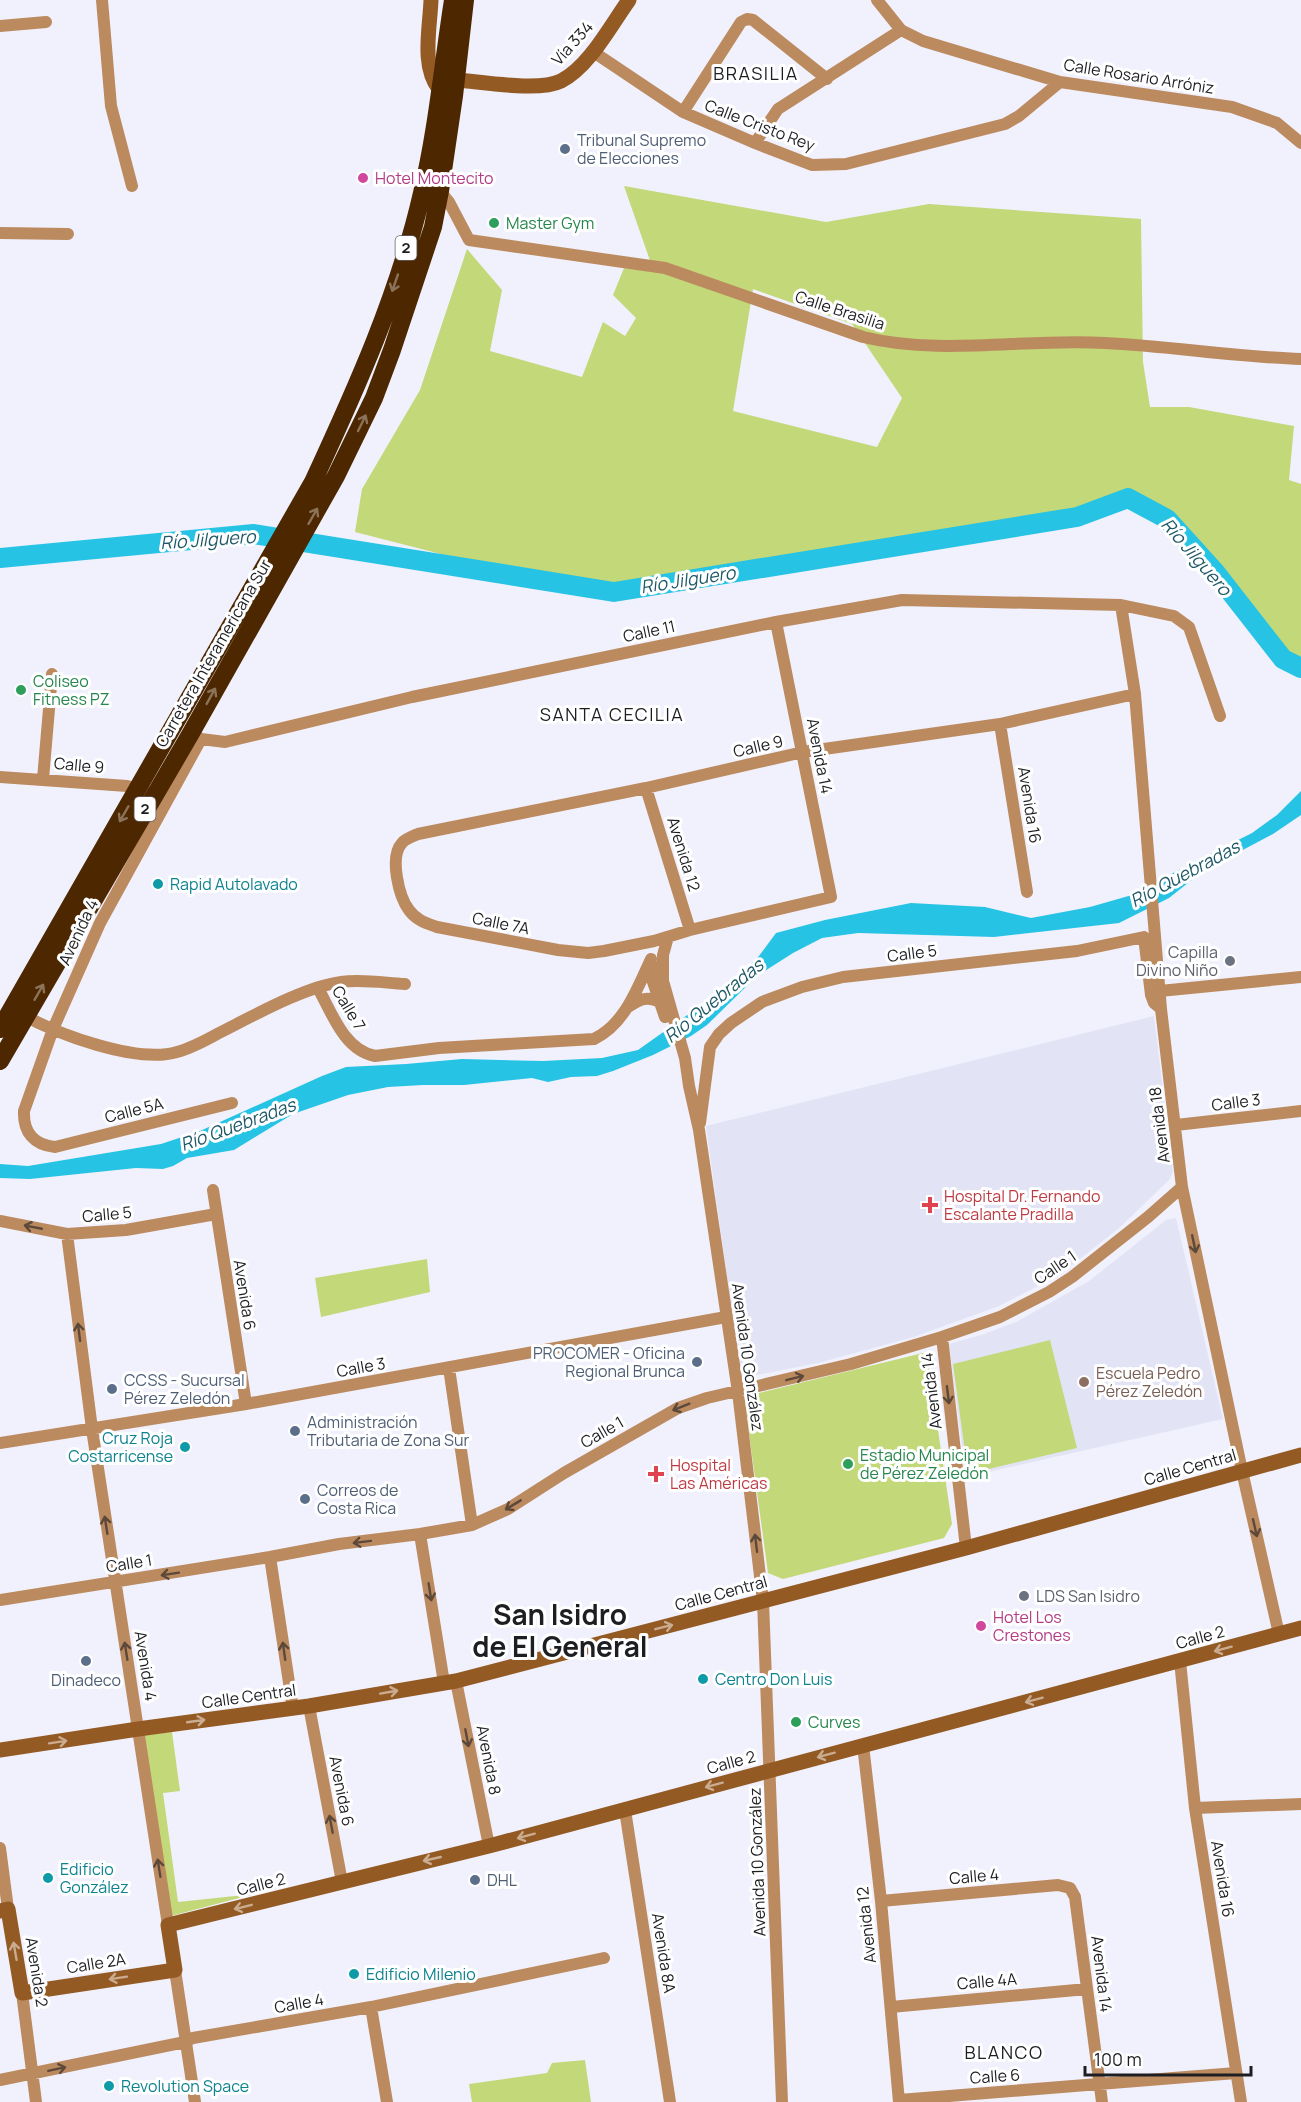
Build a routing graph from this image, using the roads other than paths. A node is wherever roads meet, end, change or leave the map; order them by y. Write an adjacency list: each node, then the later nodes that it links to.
1 (102, 0): 19 (street)
2 (431, 0): 15 (main road)
3 (453, 0): 9 (highway, Carretera Interamericana Sur / 2)
4 (465, 0): 13 (highway, Carretera Interamericana Sur / 2)
5 (628, 0): 11 (main road, Vía 334)
6 (877, 0): 10 (street, Calle Rosario Arróniz)
7 (46, 22): 8 (street)
8 (0, 26)
9 (449, 26): 13 (highway); 15 (highway, Carretera Interamericana Sur / 2)
10 (901, 30): 12 (street); 14 (street, Calle Rosario Arróniz)
11 (592, 51): 13 (main road, Vía 334); 16 (street, Calle Cristo Rey)
12 (827, 79): 16 (street); 17 (street)
13 (457, 80): 15 (highway); 20 (highway, Carretera Interamericana Sur / 2)
14 (1060, 82): 17 (street, Calle Cristo Rey); 18 (street, Calle Rosario Arróniz)
15 (437, 102): 21 (highway); 31 (highway, Carretera Interamericana Sur / 2, one-way to 31)
16 (683, 112): 17 (street, Calle Cristo Rey)
17 (755, 143)
18 (1301, 143)
19 (132, 186)
20 (441, 191): 21 (highway, Carretera Interamericana Sur / 2); 24 (street, Calle Brasilia)
21 (433, 227): 31 (highway, Carretera Interamericana Sur / 2, one-way to 21)
22 (0, 233): 23 (street)
23 (68, 234)
24 (1301, 359)
25 (1121, 605): 26 (street, Calle 11); 28 (street, Avenida 18); 29 (street, Calle 11)
26 (776, 622): 31 (street, Calle 11); 32 (street, Avenida 14)
27 (52, 674): 34 (street)
28 (1135, 694): 30 (street, Calle 9); 46 (street, Avenida 18)
29 (1220, 717)
30 (1000, 724): 32 (street, Calle 9); 38 (street, Avenida 16)
31 (189, 731): 36 (highway, Carretera Interamericana Sur / 2); 52 (street, Avenida 4)
32 (803, 752): 35 (street, Calle 9); 39 (street, Avenida 14)
33 (0, 777): 34 (street, Calle 9)
34 (43, 779): 36 (street, Calle 9)
35 (646, 788): 37 (street, Calle 9); 39 (street, Avenida 12)
36 (146, 792): 50 (highway, Carretera Interamericana Sur / 2)
37 (397, 852): 41 (street, Calle 7A)
38 (1027, 892)
39 (690, 930): 40 (street)
40 (668, 937): 41 (street); 48 (street, Avenida 10 González)
41 (654, 941): 42 (street, Avenida 10 González)
42 (651, 959): 47 (street, Calle 7); 48 (street, Avenida 10 González)
43 (1301, 977): 46 (street)
44 (405, 984): 45 (street)
45 (318, 988): 47 (street, Calle 7); 52 (street, Calle 7)
46 (1160, 991): 49 (street, Avenida 18)
47 (628, 1007): 48 (street)
48 (664, 1007): 57 (street, Avenida 10 González)
49 (1161, 1009): 56 (street, Avenida 18); 57 (street, Calle 5)
50 (18, 1012): 51 (highway, Carretera Interamericana Sur / 2); 52 (street, Calle 7); 53 (highway, Carretera Interamericana Sur / 2)
51 (0, 1029)
52 (53, 1029): 58 (street, Avenida 4)
53 (0, 1061)
54 (232, 1103): 58 (street, Calle 5A)
55 (1301, 1111): 56 (street, Calle 3)
56 (1176, 1125): 59 (street, Avenida 18)
57 (699, 1130): 64 (street, Avenida 10 González)
58 (43, 1146)
59 (1182, 1186): 65 (street, Calle 1); 72 (street, Avenida 18, one-way to 72)
60 (213, 1190): 61 (street, Avenida 6)
61 (216, 1214): 63 (street, Calle 5); 68 (street, Avenida 6)
62 (0, 1221): 63 (street, Calle 5, one-way to 62)
63 (67, 1234): 69 (street, Avenida 4, one-way to 63)
64 (726, 1317): 66 (street, Calle 3); 67 (street, Avenida 10 González)
65 (942, 1337): 67 (street, Calle 1, one-way to 65); 75 (street, Avenida 14, one-way to 75)
66 (449, 1368): 68 (street, Calle 3); 73 (street)
67 (738, 1392): 73 (street, Calle 1, one-way to 73); 79 (street, Avenida 10 González, one-way to 67)
68 (246, 1404): 69 (street, Calle 3)
69 (92, 1429): 70 (street, Calle 3); 77 (street, Avenida 4, one-way to 69)
70 (0, 1443)
71 (1301, 1455): 72 (main road, Calle Central)
72 (1242, 1471): 75 (main road, Calle Central); 81 (street, Avenida 18, one-way to 81)
73 (472, 1525): 74 (street, Calle 1)
74 (420, 1534): 76 (street, Calle 1, one-way to 76); 83 (street, Avenida 8, one-way to 83)
75 (966, 1548): 79 (main road, Calle Central)
76 (270, 1557): 77 (street, Calle 1, one-way to 77); 85 (street, one-way to 76)
77 (115, 1582): 78 (street, Calle 1); 86 (street, Avenida 4, one-way to 77)
78 (0, 1600)
79 (763, 1601): 83 (main road, Calle Central, one-way to 79); 89 (street, Avenida 10 González)
80 (1301, 1628): 81 (main road, Calle 2)
81 (1279, 1634): 82 (main road, Calle 2, one-way to 82)
82 (1180, 1661): 87 (main road, Calle 2, one-way to 87); 91 (street, Avenida 16)
83 (450, 1682): 84 (main road, Calle Central, one-way to 83); 93 (street, Avenida 8, one-way to 93)
84 (309, 1706): 85 (main road, Calle Central); 95 (street, Avenida 6, one-way to 84)
85 (293, 1709): 86 (main road, Calle Central, one-way to 85)
86 (138, 1729): 88 (main road, Calle Central, one-way to 86); 99 (street, Avenida 4, one-way to 86)
87 (863, 1745): 89 (main road, Calle 2, one-way to 89); 97 (street, Avenida 12)
88 (0, 1750)
89 (771, 1770): 92 (main road, Calle 2, one-way to 92); 116 (street, Avenida 10 González)
90 (1301, 1804): 91 (street)
91 (1195, 1809): 107 (street, Avenida 16)
92 (625, 1810): 93 (main road, Calle 2, one-way to 93); 115 (street, Avenida 8A)
93 (489, 1846): 95 (main road, Calle 2, one-way to 95)
94 (0, 1848): 98 (street, Avenida 2)
95 (342, 1882): 99 (main road, Calle 2, one-way to 99)
96 (1070, 1888): 97 (street, Calle 4); 102 (street, Avenida 14)
97 (881, 1901): 105 (street, Avenida 12)
98 (4, 1910): 103 (main road, Avenida 2, one-way to 98)
99 (168, 1925): 101 (main road, Avenida 4)
100 (604, 1958): 104 (street, Calle 4)
101 (175, 1970): 103 (main road, Calle 2A, one-way to 103); 106 (street, Avenida 4)
102 (1087, 1989): 105 (street, Calle 4A); 110 (street, Avenida 14)
103 (22, 1993): 108 (street, Avenida 2)
104 (371, 2007): 106 (street, Calle 4); 114 (street)
105 (891, 2007): 111 (street, Avenida 12)
106 (185, 2042): 108 (street, Calle 4, one-way to 106); 113 (street, Avenida 4)
107 (1236, 2073): 110 (street, Calle 6); 118 (street, Avenida 16)
108 (32, 2074): 109 (street, Calle 4); 112 (street, Avenida 2)
109 (0, 2080)
110 (1100, 2085): 111 (street, Calle 6); 117 (street, Avenida 14)
111 (899, 2101)
112 (36, 2102)
113 (195, 2102)
114 (387, 2102)
115 (670, 2102)
116 (782, 2102)
117 (1102, 2102)
118 (1241, 2102)

